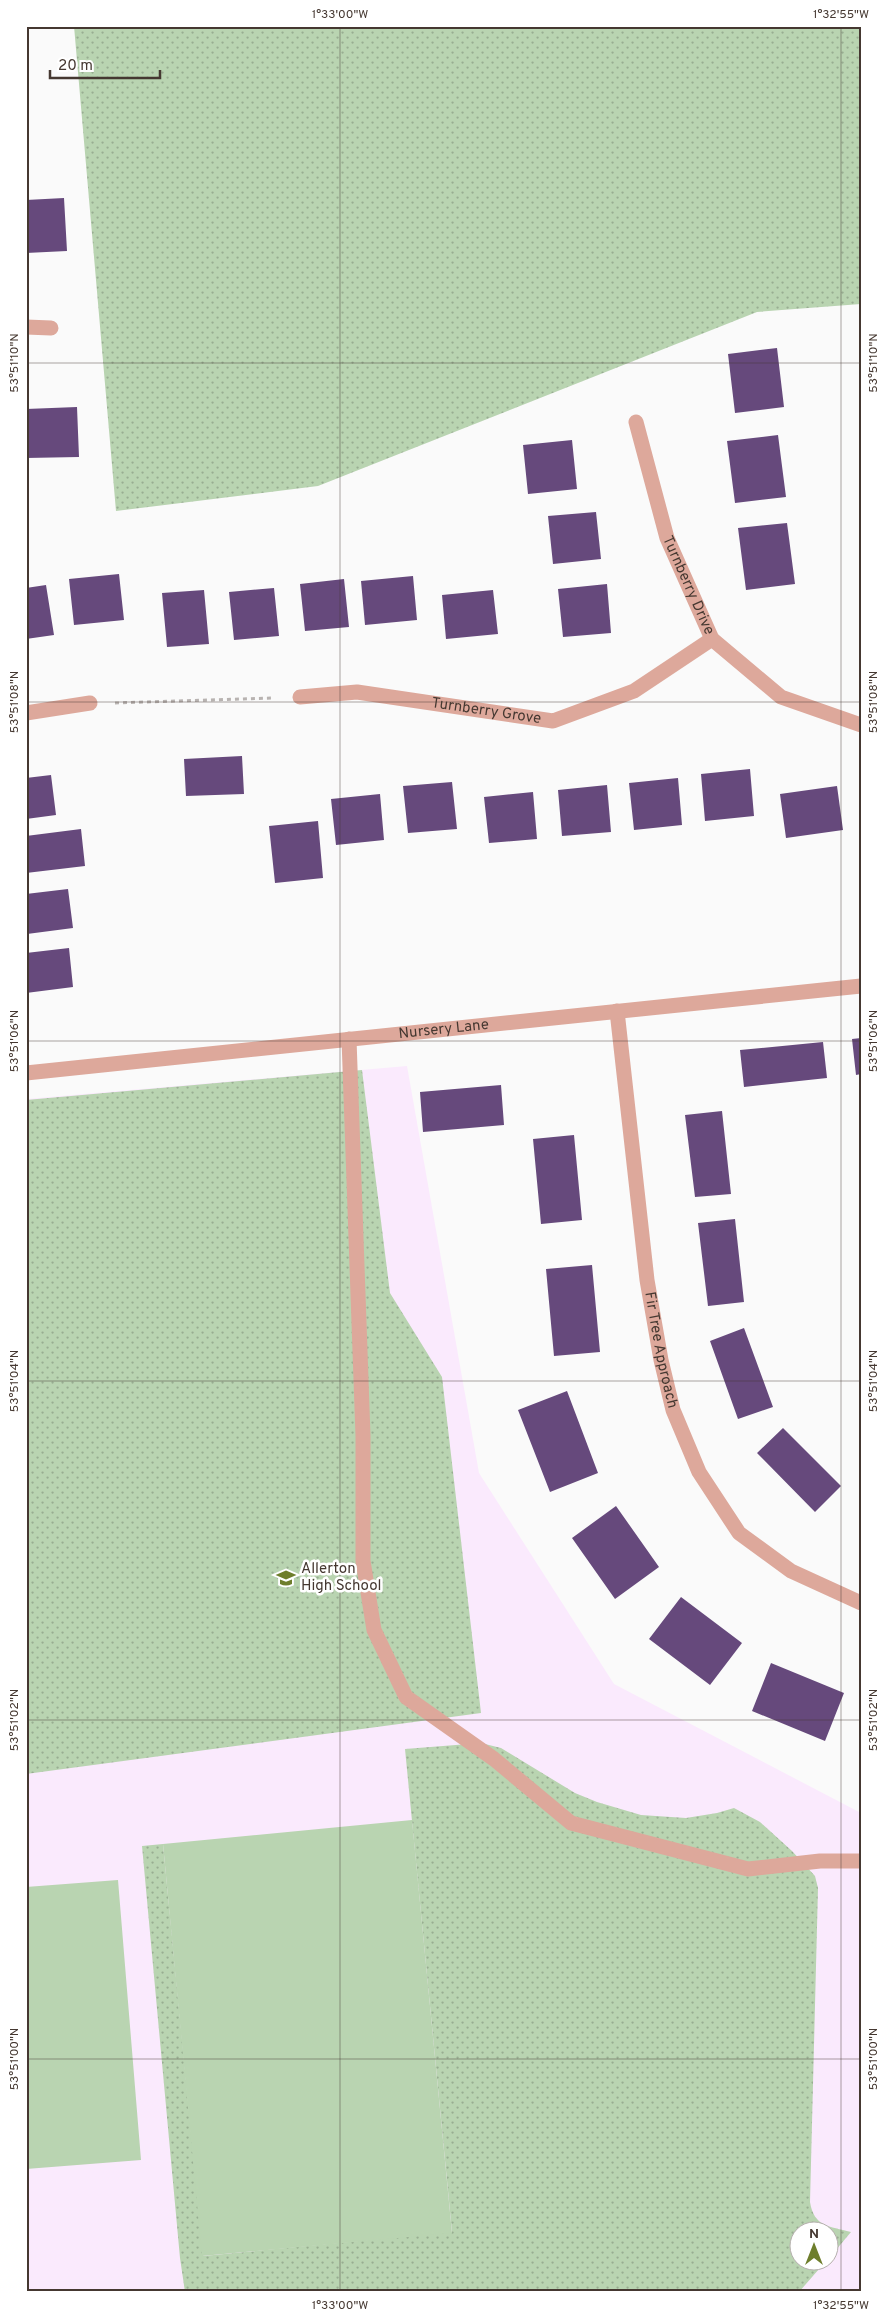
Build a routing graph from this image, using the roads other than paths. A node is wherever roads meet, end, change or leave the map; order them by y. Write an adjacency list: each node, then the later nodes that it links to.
1 (26, 327): 2 (street)
2 (51, 328)
3 (636, 422): 4 (street, Turnberry Drive)
4 (712, 639): 5 (street, Turnberry Grove); 8 (street, Turnberry Drive)
5 (300, 697)
6 (90, 703): 7 (street)
7 (26, 713)
8 (861, 725)
9 (861, 986): 10 (street, Nursery Lane)
10 (617, 1011): 11 (street, Nursery Lane); 13 (street, Fir Tree Approach)
11 (349, 1039): 12 (street, Nursery Lane); 14 (street)
12 (26, 1073)
13 (861, 1603)
14 (861, 1861)

